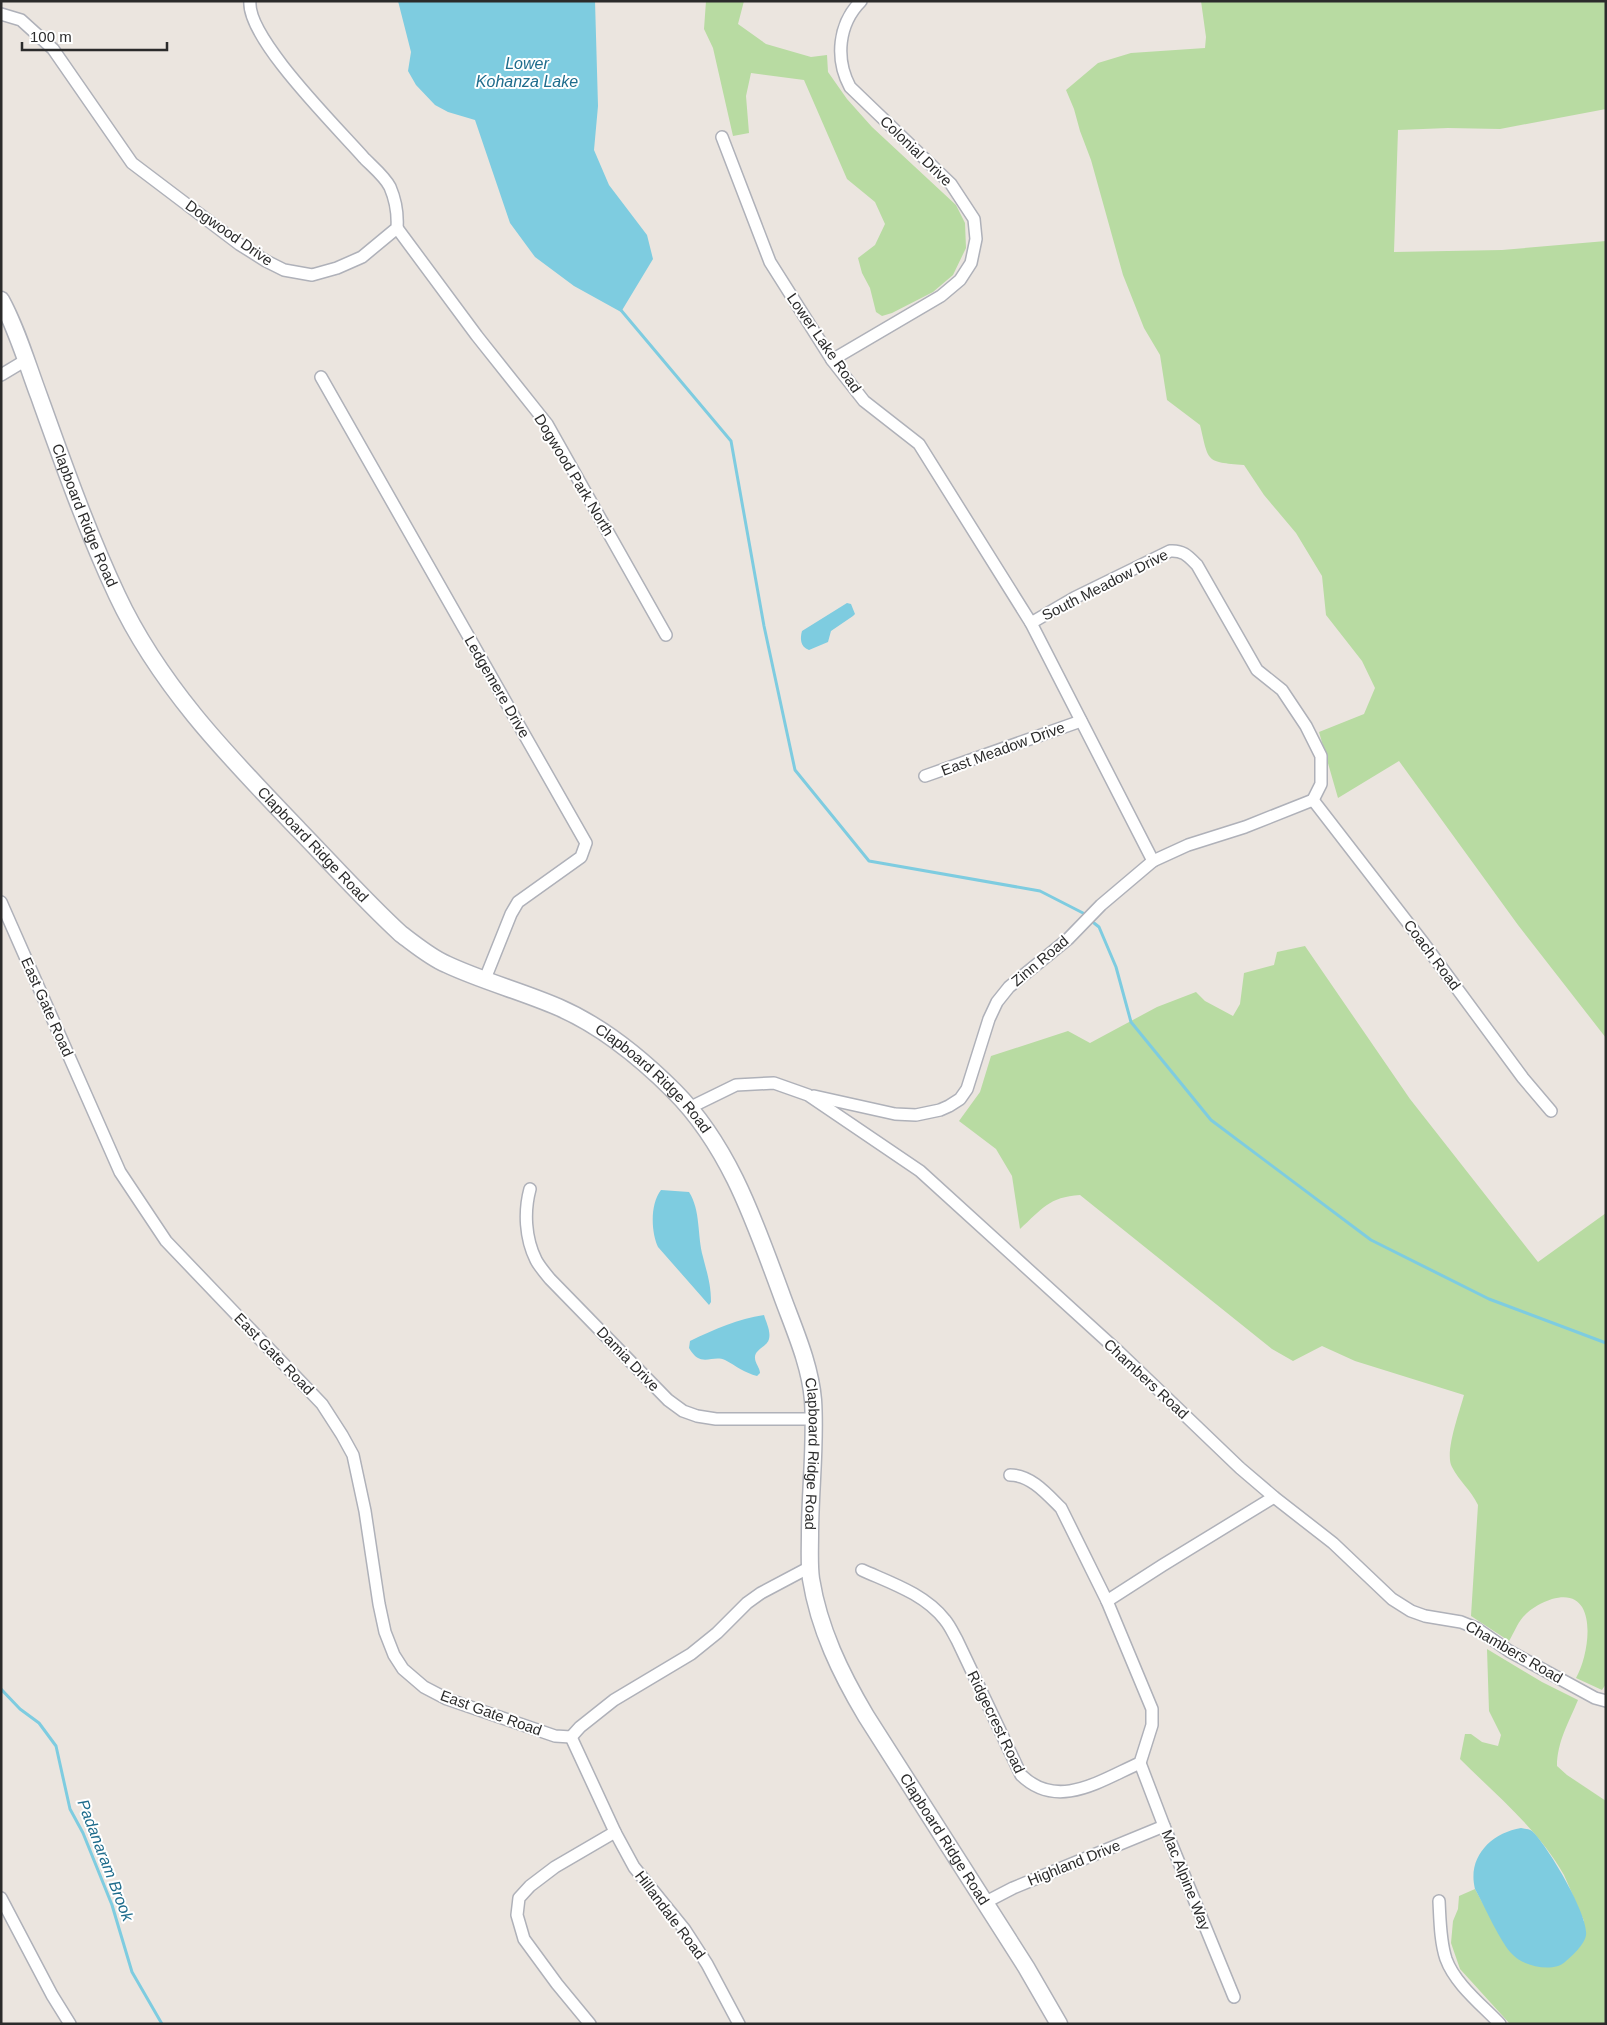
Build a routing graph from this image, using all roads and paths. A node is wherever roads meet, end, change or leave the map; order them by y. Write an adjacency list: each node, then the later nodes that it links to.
1 (250, 1): 5 (street)
2 (861, 1): 8 (street, Colonial Drive)
3 (1, 14): 5 (street, Dogwood Drive)
4 (722, 137): 8 (street, Lower Lake Road)
5 (397, 228): 12 (street, Dogwood Park North)
6 (1, 300): 7 (main road, Clapboard Ridge Road)
7 (26, 360): 9 (street); 18 (main road, Clapboard Ridge Road)
8 (832, 360): 11 (street, Lower Lake Road)
9 (1, 375)
10 (321, 377): 18 (street, Ledgemere Drive)
11 (1030, 623): 13 (street, South Meadow Drive); 15 (street, South Meadow Drive)
12 (666, 635)
13 (1081, 721): 14 (street, East Meadow Drive); 16 (street, South Meadow Drive)
14 (925, 776)
15 (1313, 800): 16 (street, Zinn Road); 21 (street, Coach Road)
16 (1153, 861): 19 (street, Zinn Road)
17 (1, 902): 30 (street, East Gate Road)
18 (485, 979): 20 (main road, Clapboard Ridge Road)
19 (808, 1094): 20 (street, Chambers Road); 25 (street, Chambers Road)
20 (689, 1108): 23 (main road, Clapboard Ridge Road)
21 (1551, 1111)
22 (530, 1189): 23 (street, Damia Drive)
23 (813, 1419): 26 (main road, Clapboard Ridge Road)
24 (1010, 1474): 28 (street)
25 (1274, 1497): 28 (street); 29 (street, Chambers Road)
26 (810, 1567): 30 (street); 36 (main road, Clapboard Ridge Road)
27 (862, 1570): 31 (street, Ridgecrest Road)
28 (1107, 1601): 31 (street)
29 (1606, 1701)
30 (571, 1736): 33 (street, Hillandale Road)
31 (1140, 1763): 32 (street, Mac Alpine Way)
32 (1164, 1826): 36 (street, Highland Drive); 37 (street, Mac Alpine Way)
33 (615, 1832): 39 (street); 40 (street, Hillandale Road)
34 (1, 1898): 38 (street)
35 (1439, 1901): 42 (street)
36 (986, 1902): 41 (main road, Clapboard Ridge Road)
37 (1234, 1997)
38 (70, 2024)
39 (590, 2024)
40 (739, 2024)
41 (1059, 2024)
42 (1500, 2024)

